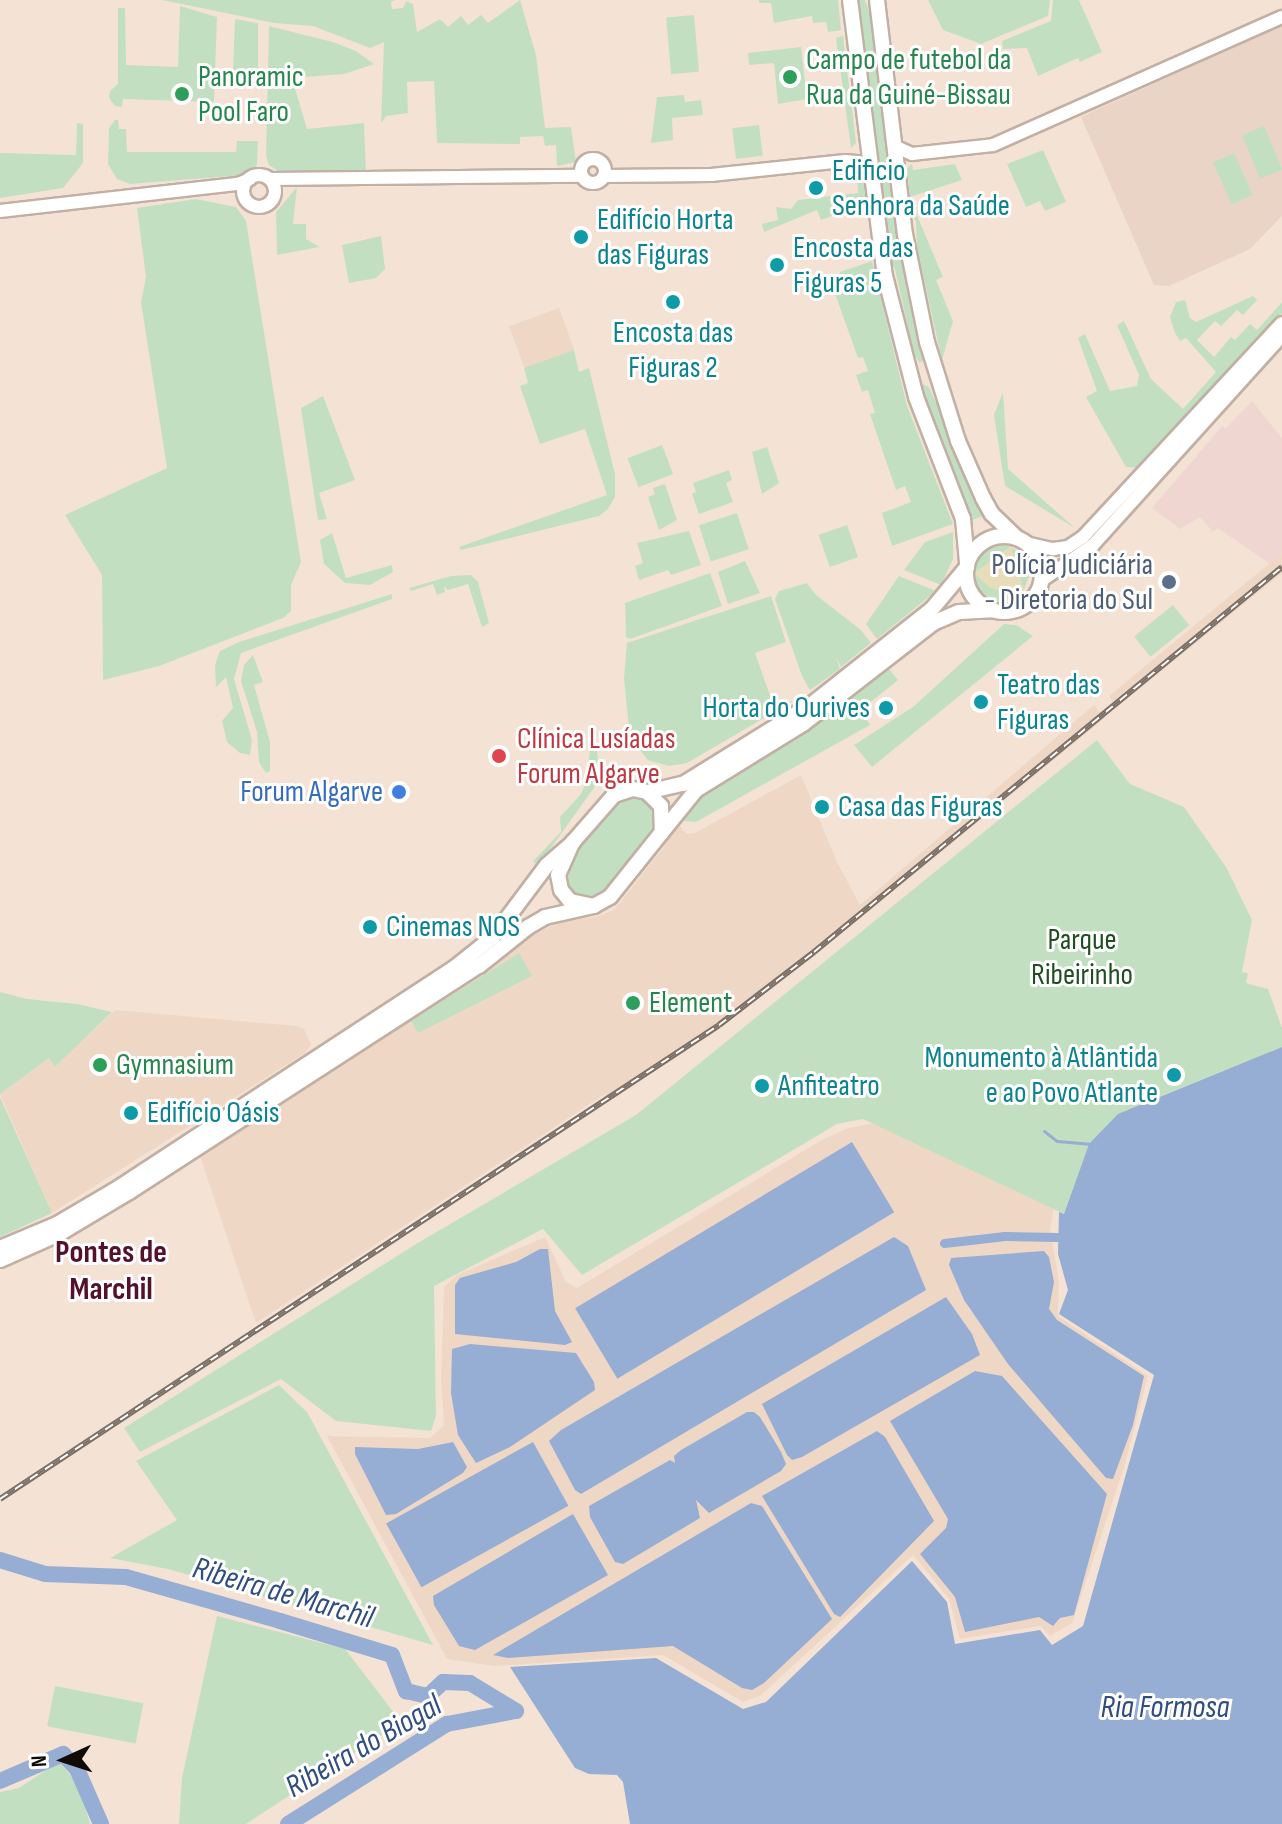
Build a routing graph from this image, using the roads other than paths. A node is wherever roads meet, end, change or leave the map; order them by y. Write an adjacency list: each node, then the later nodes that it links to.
1 (850, 0): 7 (main road)
2 (869, 0): 5 (main road)
3 (877, 0): 5 (main road)
4 (1282, 17): 8 (street)
5 (880, 29): 6 (main road)
6 (894, 146): 8 (street); 10 (main road)
7 (868, 148): 9 (street); 11 (main road)
8 (912, 154): 10 (street)
9 (845, 161): 11 (street); 13 (street)
10 (896, 167): 24 (main road)
11 (871, 170): 21 (main road)
12 (582, 176): 13 (street); 13 (street); 16 (street)
13 (604, 176)
14 (250, 179): 15 (street); 17 (street); 19 (street)
15 (270, 179): 16 (street); 18 (street)
16 (301, 181): 18 (street)
17 (187, 189): 19 (street); 20 (street)
18 (273, 199): 19 (street)
19 (248, 202)
20 (0, 211)
21 (885, 276): 24 (main road); 25 (main road)
22 (1282, 323): 27 (street)
23 (1282, 336): 29 (street)
24 (927, 342): 26 (main road)
25 (916, 397): 26 (main road); 28 (main road)
26 (958, 441): 27 (main road)
27 (1021, 540): 28 (main road); 29 (main road)
28 (967, 564): 30 (main road); 31 (main road)
29 (1041, 581): 30 (main road)
30 (992, 610): 32 (main road)
31 (647, 792): 32 (main road); 33 (main road)
32 (662, 832): 34 (main road)
33 (573, 842): 34 (main road); 35 (main road)
34 (594, 906): 36 (main road)
35 (0, 1248)
36 (0, 1260)

